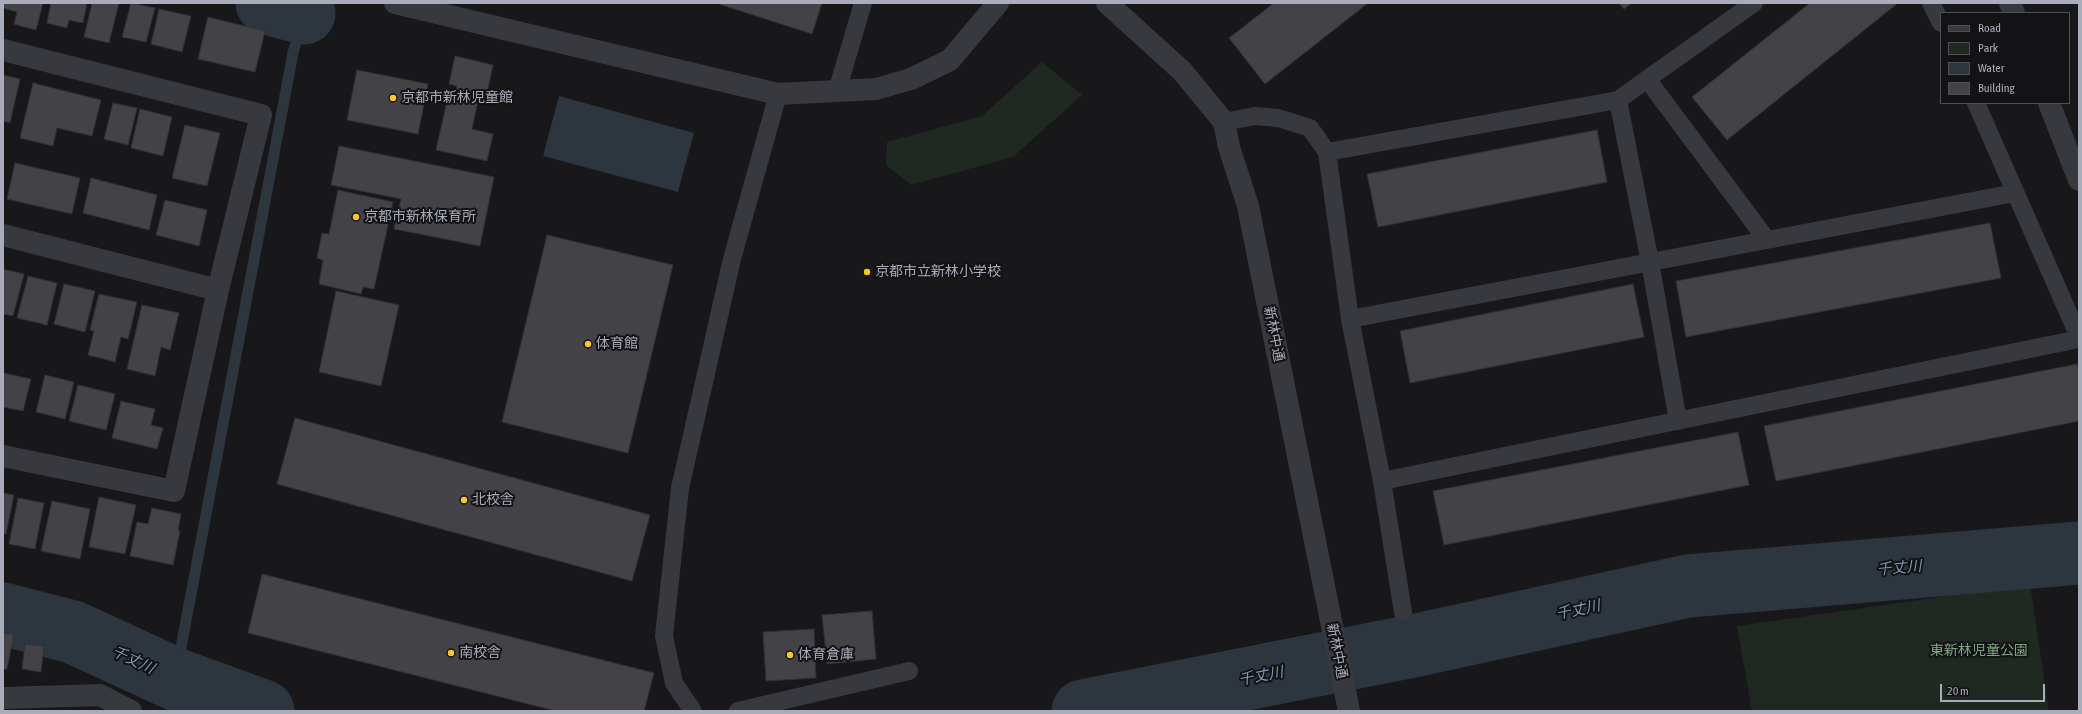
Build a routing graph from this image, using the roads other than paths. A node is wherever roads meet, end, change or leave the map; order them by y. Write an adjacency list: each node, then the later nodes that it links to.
1 (395, 3): 11 (street)
2 (863, 3): 10 (lane)
3 (998, 3): 10 (street)
4 (1107, 3): 15 (street, 新林中通)
5 (1754, 3): 9 (lane)
6 (1932, 3): 7 (lane)
7 (1940, 22)
8 (3, 50): 22 (street)
9 (1647, 79): 12 (lane); 20 (lane)
10 (837, 91): 11 (street)
11 (778, 94): 33 (lane)
12 (1618, 100): 16 (lane); 21 (lane)
13 (1976, 104): 18 (lane)
14 (2049, 104): 17 (street)
15 (1224, 122): 16 (lane); 31 (street, 新林中通)
16 (1327, 152): 23 (lane)
17 (2079, 180)
18 (2016, 193): 20 (lane); 24 (lane)
19 (3, 236): 22 (street)
20 (1767, 240): 21 (lane)
21 (1650, 262): 23 (lane); 25 (lane)
22 (218, 290): 26 (street)
23 (1350, 319): 27 (lane)
24 (2079, 338): 25 (lane)
25 (1678, 421): 27 (lane)
26 (3, 456)
27 (1382, 481): 28 (lane)
28 (1402, 612)
29 (910, 671): 34 (lane)
30 (3, 698): 32 (street)
31 (1348, 706)
32 (131, 711)
33 (693, 711)
34 (738, 711)

